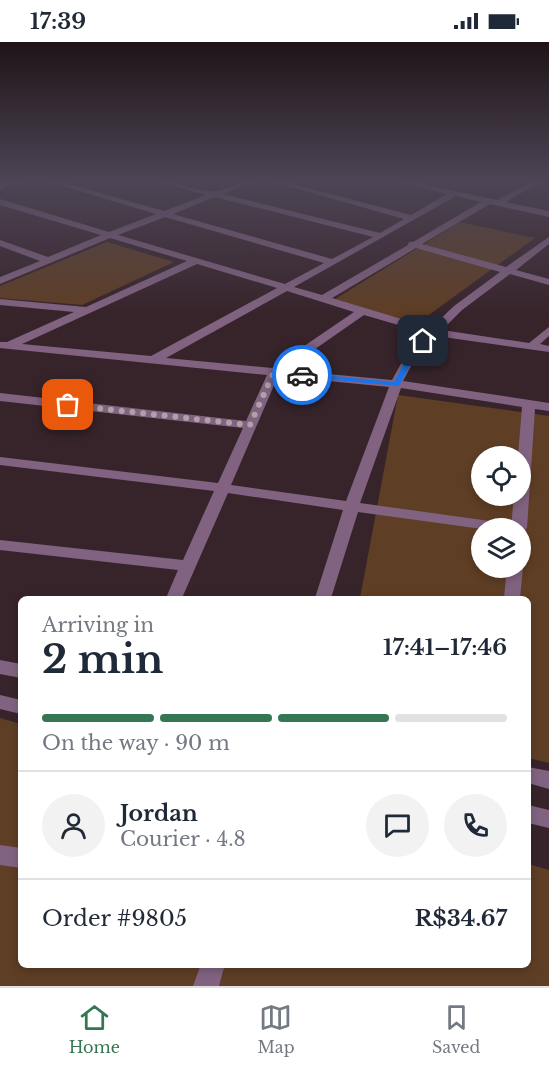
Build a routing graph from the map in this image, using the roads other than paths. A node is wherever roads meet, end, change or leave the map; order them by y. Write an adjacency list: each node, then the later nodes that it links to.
1 (79, 226): 7 (street)
2 (134, 226): 7 (street)
3 (204, 226): 14 (street)
4 (338, 226): 8 (street)
5 (398, 226): 8 (street)
6 (444, 226): 11 (street)
7 (109, 235): 12 (street); 13 (street)
8 (381, 237): 14 (street)
9 (549, 240): 15 (street)
10 (0, 243): 12 (street)
11 (412, 244): 15 (street); 19 (street)
12 (47, 260): 16 (street)
13 (194, 262): 18 (street); 21 (street)
14 (332, 262): 18 (street)
15 (508, 270): 17 (street); 24 (street)
16 (0, 281)
17 (549, 282)
18 (286, 288): 19 (street); 28 (street)
19 (322, 300): 22 (street)
20 (0, 302): 21 (street)
21 (85, 310): 26 (street)
22 (361, 312): 24 (street); 29 (street)
23 (549, 330): 25 (street)
24 (433, 332): 25 (street); 30 (street)
25 (531, 347): 27 (street)
26 (3, 348): 28 (street)
27 (549, 349)
28 (153, 360): 29 (street)
29 (274, 372): 30 (street); 34 (street)
30 (396, 384): 32 (street); 37 (street)
31 (0, 397): 34 (street)
32 (529, 404): 33 (street); 38 (street)
33 (549, 407)
34 (250, 425): 36 (street)
35 (0, 461): 36 (street)
36 (221, 488): 37 (street); 41 (street)
37 (352, 506): 39 (street); 44 (street)
38 (520, 518)
39 (471, 523)
40 (0, 544): 41 (street)
41 (188, 566): 43 (street)
42 (514, 578): 45 (street)
43 (175, 596)
44 (324, 596)
45 (512, 596)
46 (0, 667): 47 (street)
47 (18, 670)
48 (0, 702): 49 (street)
49 (18, 706)
50 (531, 776): 51 (street)
51 (549, 780)
52 (531, 815): 53 (street)
53 (549, 819)
54 (0, 855): 55 (street)
55 (18, 858)
56 (212, 968): 57 (street)
57 (206, 986)

